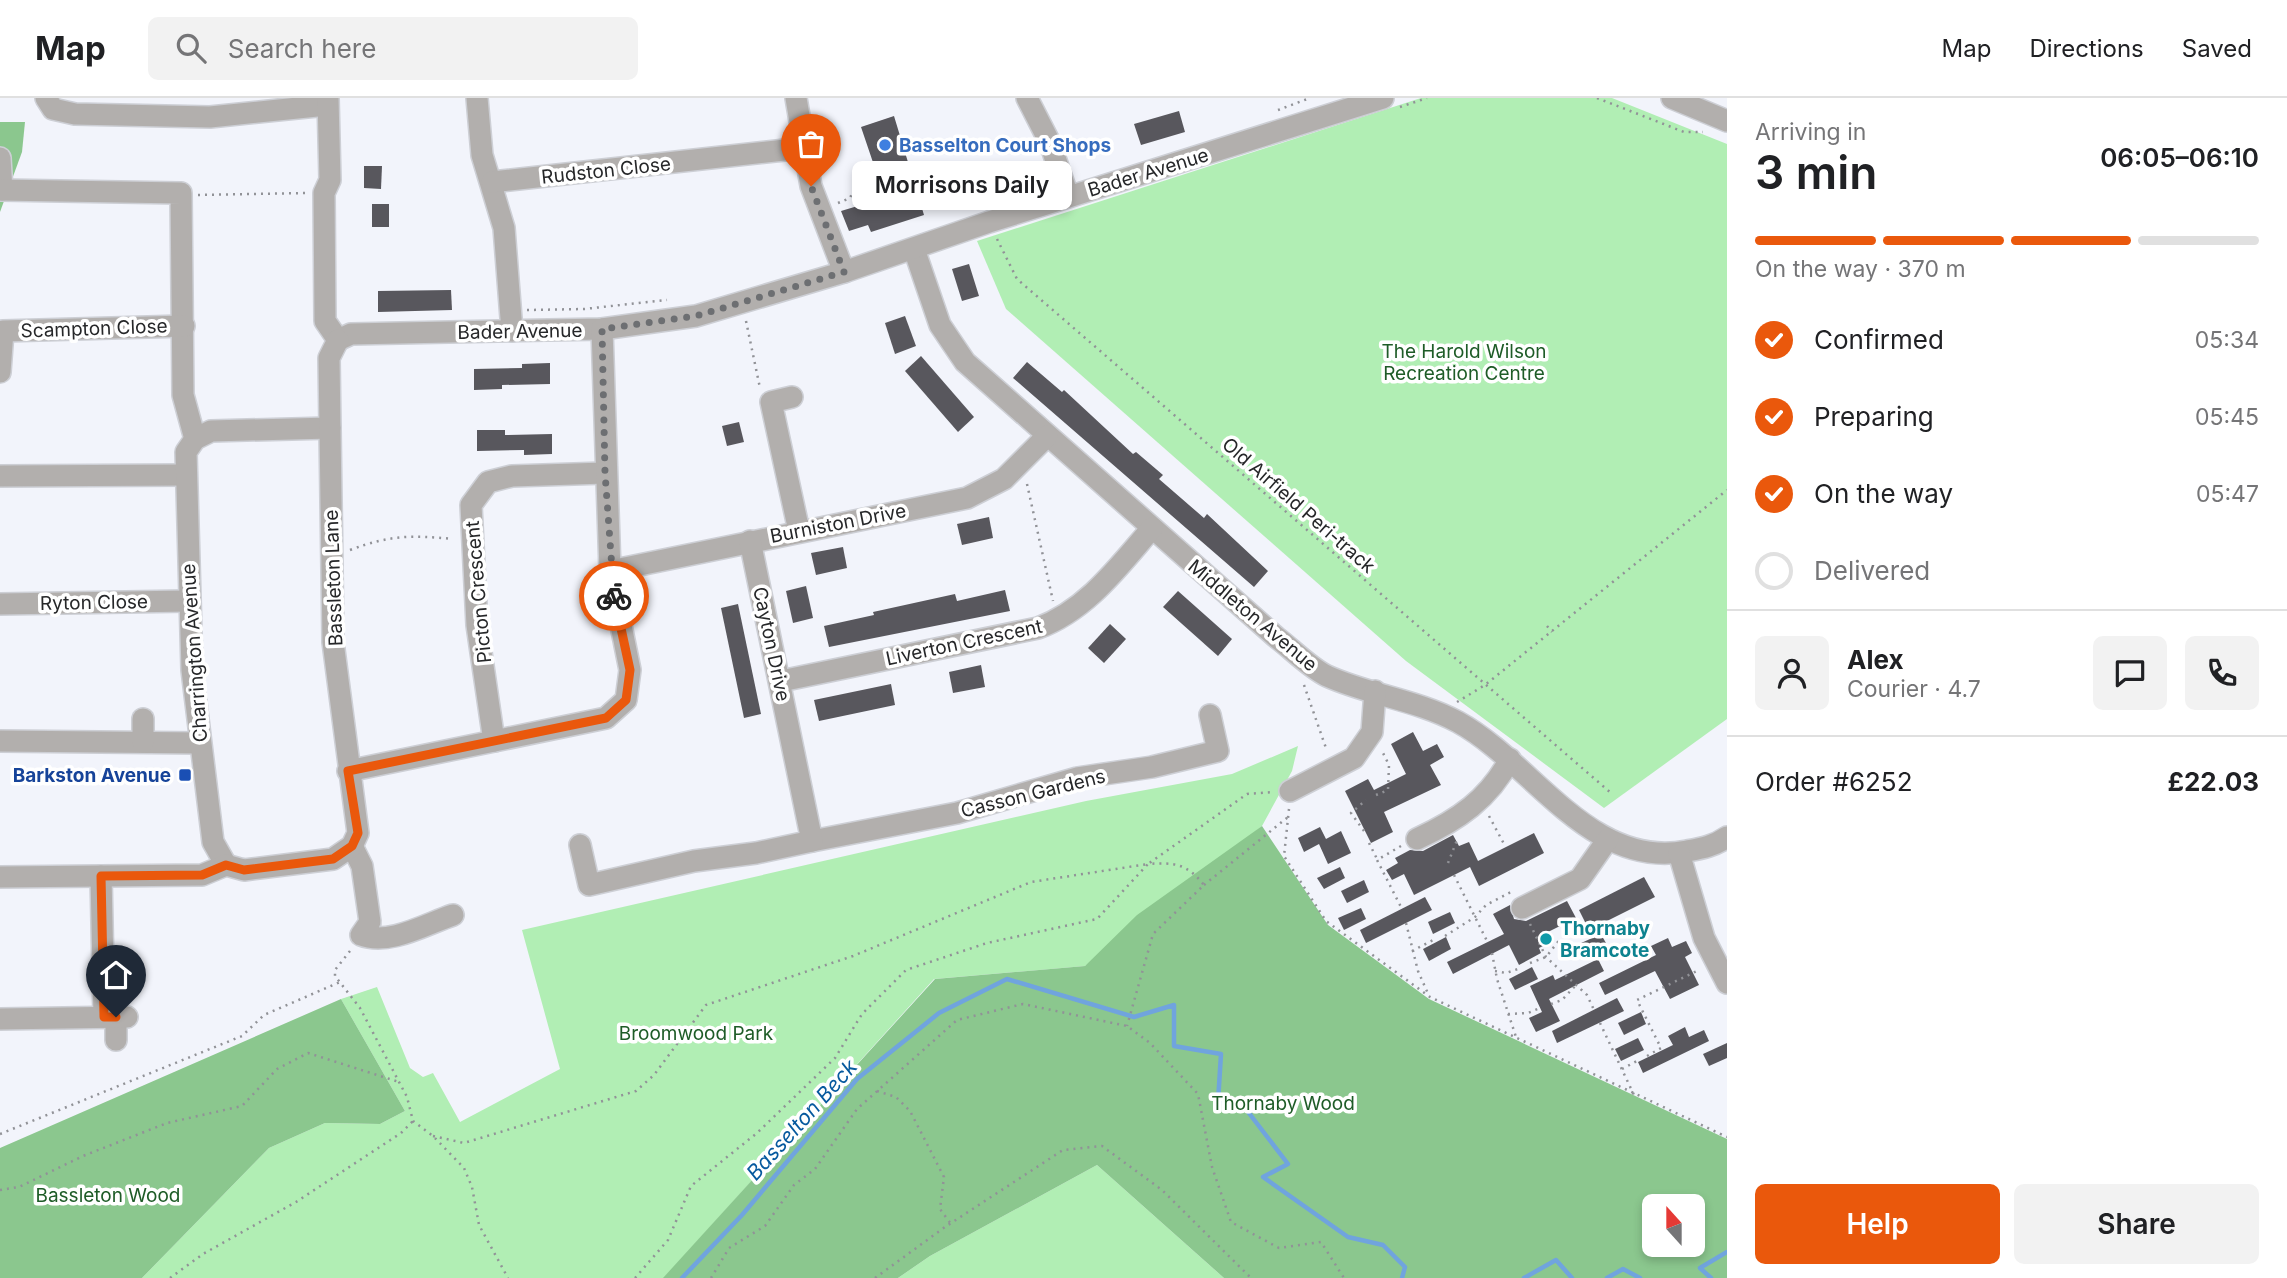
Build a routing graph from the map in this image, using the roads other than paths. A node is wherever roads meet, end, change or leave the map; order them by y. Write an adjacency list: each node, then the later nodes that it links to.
1 (46, 98): 7 (street)
2 (477, 98): 11 (street)
3 (796, 98): 9 (street)
4 (1027, 98): 13 (street)
5 (1383, 98): 13 (street, Bader Avenue)
6 (1672, 98): 8 (street)
7 (328, 102): 19 (street)
8 (1720, 118)
9 (803, 148): 11 (street, Rudston Close); 15 (street)
10 (0, 158): 12 (street)
11 (492, 183): 18 (street)
12 (1, 190): 16 (street)
13 (1069, 196): 14 (street, Bader Avenue)
14 (914, 249): 15 (street, Bader Avenue); 23 (street, Middleton Avenue)
15 (844, 272): 17 (street, Bader Avenue)
16 (184, 326): 20 (street, Scampton Close); 24 (street)
17 (602, 329): 18 (street, Bader Avenue); 25 (street)
18 (512, 331): 19 (street, Bader Avenue)
19 (338, 340): 22 (street, Bassleton Lane)
20 (0, 372)
21 (792, 397): 29 (street)
22 (330, 428): 24 (street); 43 (street, Bassleton Lane)
23 (1047, 436): 28 (street, Middleton Avenue); 29 (street, Burniston Drive)
24 (195, 439): 26 (street, Charrington Avenue)
25 (605, 473): 31 (street); 39 (street, Picton Crescent)
26 (186, 475): 27 (street); 32 (street, Charrington Avenue)
27 (0, 476)
28 (1152, 528): 34 (street, Liverton Crescent); 35 (street, Middleton Avenue)
29 (799, 531): 30 (street, Burniston Drive)
30 (750, 541): 31 (street, Burniston Drive); 34 (street, Cayton Drive)
31 (610, 571): 39 (street)
32 (188, 601): 33 (street, Ryton Close); 41 (street, Charrington Avenue)
33 (0, 604)
34 (781, 681): 48 (street, Cayton Drive)
35 (1375, 691): 42 (street, Middleton Avenue); 44 (street)
36 (1210, 715): 48 (street, Casson Gardens)
37 (143, 719): 40 (street)
38 (0, 741): 40 (street)
39 (494, 741): 43 (street)
40 (152, 742): 41 (street)
41 (200, 743): 52 (street, Charrington Avenue)
42 (1510, 759): 46 (street); 47 (street, Middleton Avenue)
43 (348, 771): 50 (street, Bassleton Lane)
44 (1290, 791)
45 (1727, 837): 51 (street, Middleton Avenue)
46 (1417, 839)
47 (1608, 839): 51 (street, Middleton Avenue); 55 (street)
48 (812, 841): 49 (street, Casson Gardens)
49 (580, 845)
50 (352, 846): 52 (street); 56 (street, Bassleton Lane)
51 (1679, 853): 57 (street)
52 (226, 865): 53 (street)
53 (101, 876): 54 (street); 58 (street)
54 (0, 877)
55 (1522, 908)
56 (453, 915)
57 (1727, 983)
58 (115, 1017): 59 (street); 60 (street)
59 (0, 1019)
60 (116, 1040)

